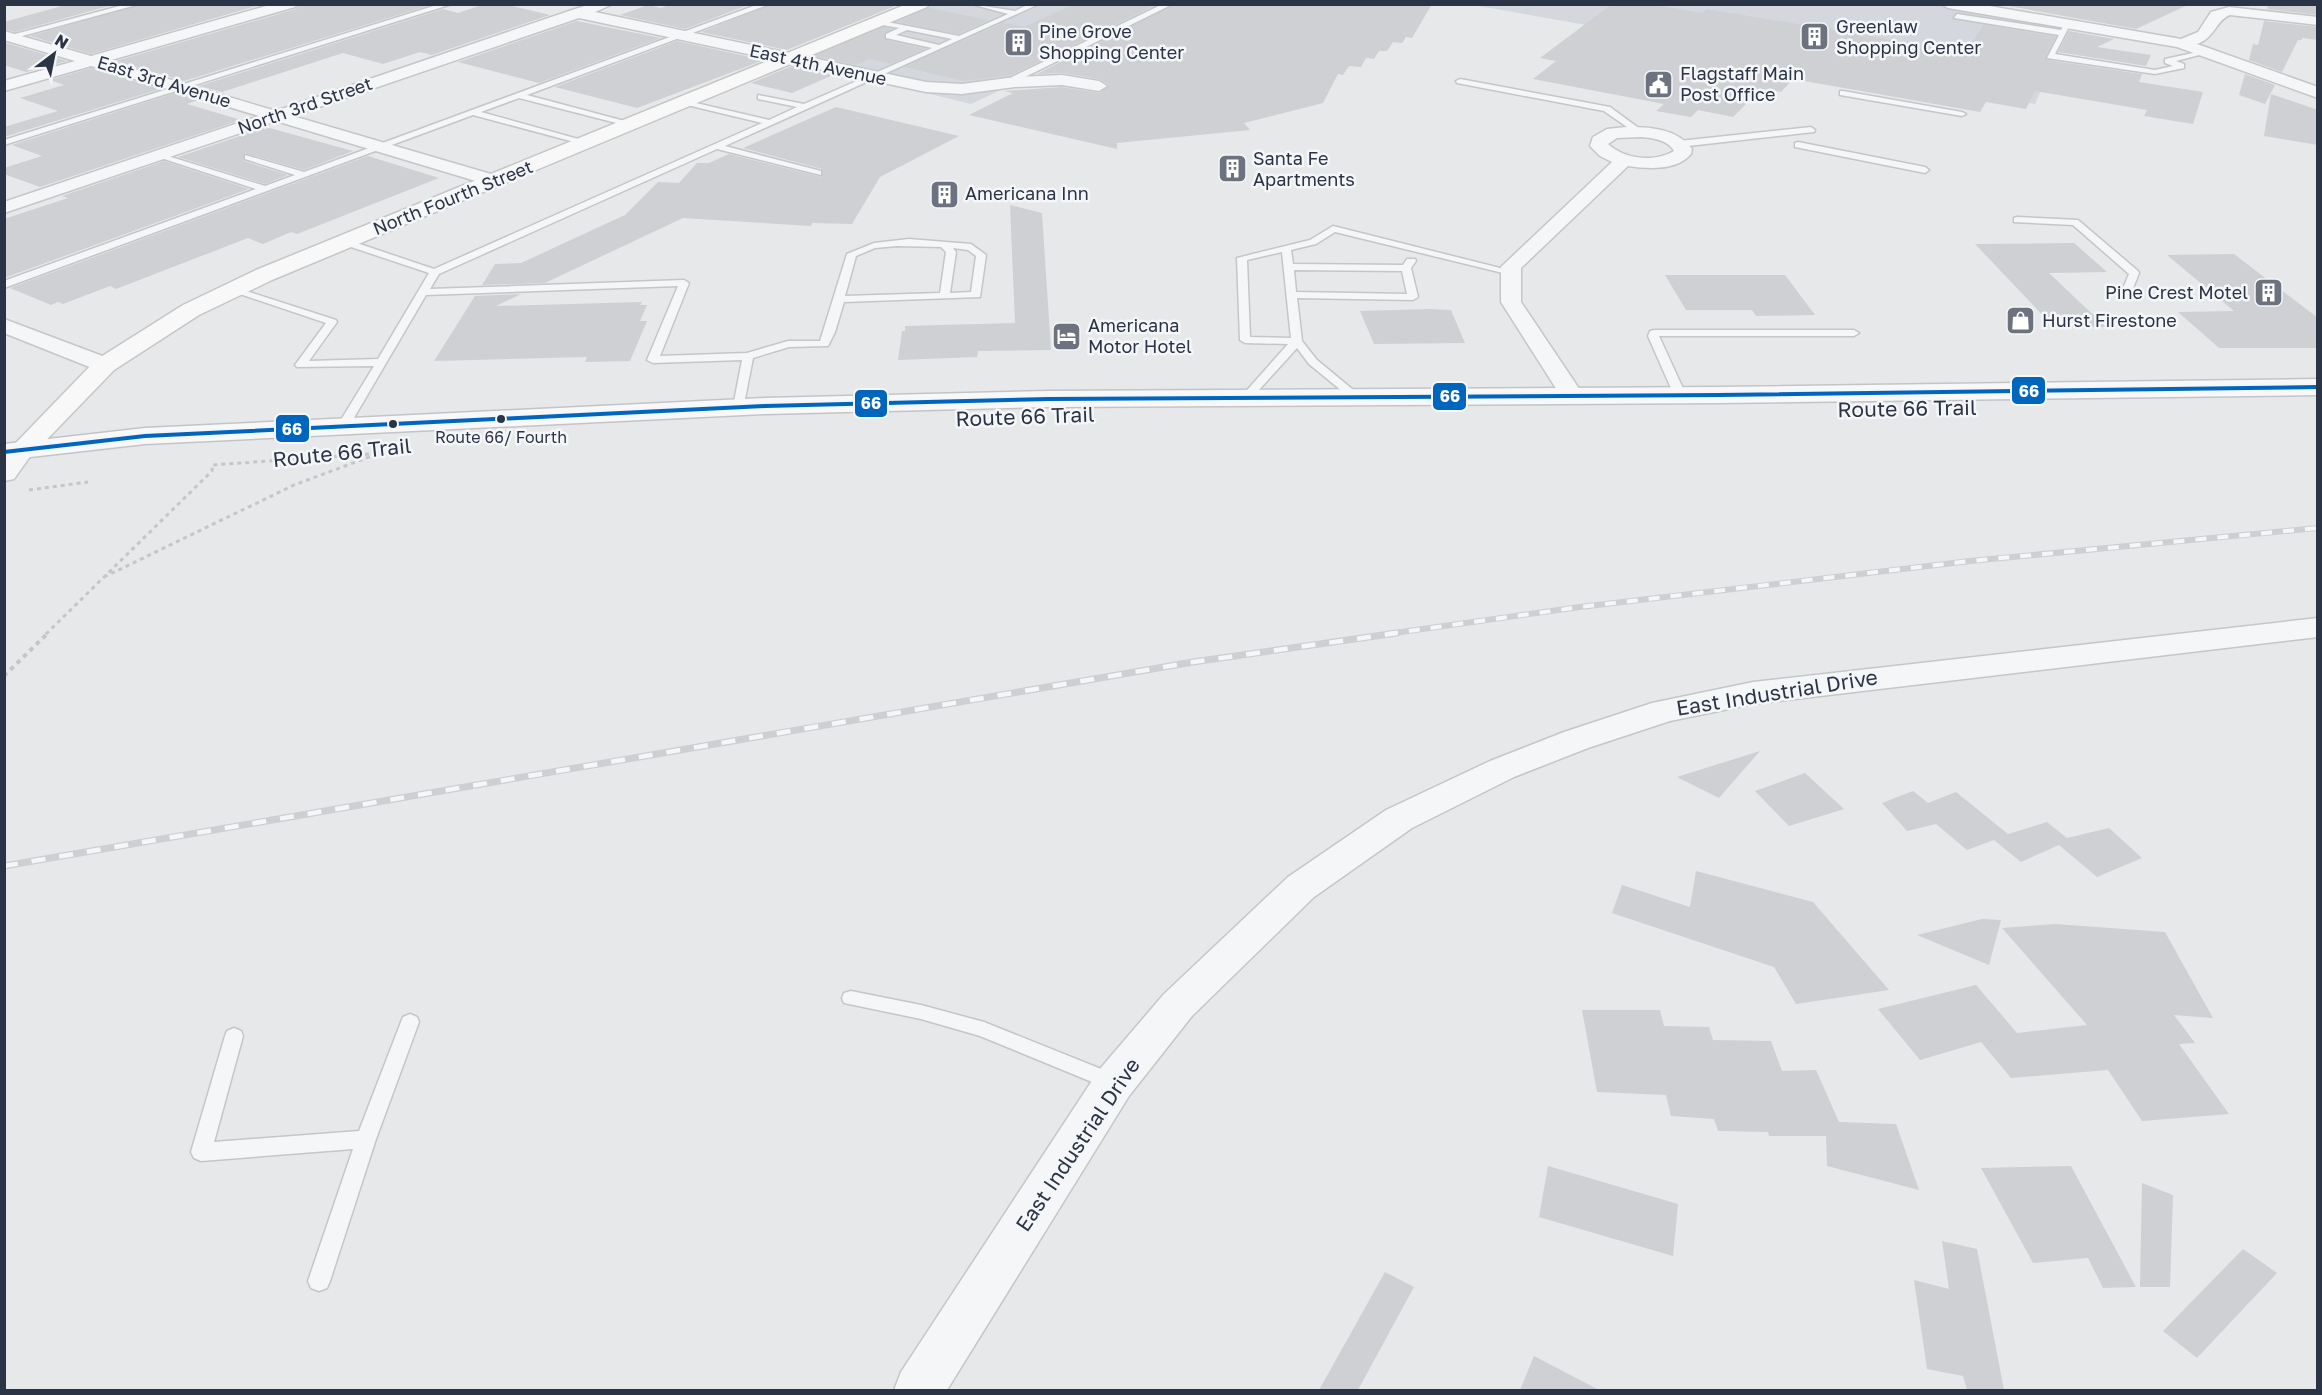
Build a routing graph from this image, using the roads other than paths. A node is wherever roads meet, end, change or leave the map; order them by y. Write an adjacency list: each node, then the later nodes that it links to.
1 (137, 4): 21 (lane)
2 (290, 4): 27 (street)
3 (449, 4): 33 (lane)
4 (606, 4): 14 (street, North 3rd Street)
5 (767, 4): 20 (lane)
6 (922, 4): 17 (main road, North Fourth Street)
7 (1036, 4): 13 (lane)
8 (1170, 4): 30 (lane)
9 (1948, 4): 19 (street)
10 (973, 5): 13 (lane)
11 (2080, 6): 19 (street)
12 (550, 7): 14 (street, East 4th Avenue)
13 (1016, 13): 22 (lane)
14 (579, 14): 20 (street, East 4th Avenue); 42 (street, North 3rd Street)
15 (1957, 16): 19 (lane)
16 (2318, 21): 23 (street)
17 (880, 22): 18 (lane); 26 (main road, North Fourth Street)
18 (907, 27): 22 (lane); 24 (lane)
19 (2066, 28): 23 (street); 25 (lane)
20 (682, 36): 26 (street, East 4th Avenue); 36 (lane)
21 (7, 37): 27 (street, East 3rd Avenue)
22 (960, 38): 24 (lane)
23 (2181, 43): 25 (street)
24 (939, 47): 28 (lane)
25 (2206, 52): 35 (street)
26 (788, 59): 28 (street, East 4th Avenue); 38 (main road, North Fourth Street)
27 (94, 61): 31 (street); 33 (street, East 3rd Avenue)
28 (872, 77): 30 (street, East 4th Avenue); 39 (lane)
29 (1460, 81): 46 (lane)
30 (1015, 82): 32 (street, East 4th Avenue)
31 (4, 86)
32 (1099, 86)
33 (182, 87): 42 (street, East 3rd Avenue); 47 (lane)
34 (1843, 93): 41 (lane)
35 (2318, 93)
36 (520, 96): 40 (lane); 44 (lane)
37 (761, 97): 39 (lane)
38 (686, 102): 43 (lane); 44 (main road, North Fourth Street)
39 (806, 107): 43 (lane)
40 (474, 113): 48 (lane); 51 (lane)
41 (1962, 114)
42 (275, 116): 51 (street, East 3rd Avenue); 53 (street, North 3rd Street)
43 (772, 123): 52 (lane)
44 (629, 125): 48 (main road, North Fourth Street)
45 (1811, 130): 49 (lane)
46 (1640, 132): 49 (street); 55 (street)
47 (4, 143)
48 (586, 144): 59 (main road, North Fourth Street)
49 (1679, 144): 55 (street)
50 (1798, 145): 56 (lane)
51 (381, 147): 58 (lane); 59 (street, East 3rd Avenue)
52 (719, 147): 57 (lane); 69 (lane)
53 (161, 154): 60 (lane); 61 (street, North 3rd Street)
54 (248, 157): 58 (lane)
55 (1625, 159): 70 (street)
56 (1925, 170)
57 (818, 173)
58 (305, 175): 60 (lane)
59 (495, 181): 63 (main road, North Fourth Street)
60 (266, 189): 71 (lane)
61 (4, 208)
62 (2017, 219): 73 (lane)
63 (345, 242): 69 (lane); 72 (main road, North Fourth Street)
64 (944, 244): 75 (lane); 75 (lane); 77 (lane)
65 (1286, 248): 66 (lane); 67 (lane); 80 (lane)
66 (1419, 250): 68 (lane); 70 (lane)
67 (1288, 267): 68 (lane); 76 (lane)
68 (1406, 268): 76 (lane)
69 (435, 272): 74 (lane)
70 (1511, 272): 86 (street)
71 (4, 285)
72 (233, 290): 82 (lane); 83 (main road, North Fourth Street)
73 (2127, 291)
74 (423, 292): 81 (lane); 82 (lane)
75 (945, 295): 77 (lane)
76 (1291, 295): 80 (lane)
77 (839, 298): 81 (lane)
78 (4, 325): 83 (street)
79 (1854, 333): 85 (lane)
80 (1297, 341): 87 (lane); 88 (lane)
81 (748, 356): 89 (lane)
82 (381, 362): 90 (lane)
83 (105, 365): 91 (main road, North Fourth Street)
84 (2318, 387): 85 (main road)
85 (1680, 395): 86 (main road)
86 (1572, 396): 87 (main road)
87 (1357, 398): 88 (main road)
88 (1245, 399): 89 (main road)
89 (739, 407): 90 (main road)
90 (342, 428): 91 (main road)
91 (13, 452): 92 (street)
92 (4, 473)
93 (2318, 627): 97 (street, East Industrial Drive)
94 (850, 998): 97 (lane)
95 (410, 1022): 98 (lane)
96 (234, 1036): 98 (lane)
97 (1114, 1083): 100 (street, East Industrial Drive)
98 (366, 1139): 99 (lane)
99 (319, 1281)
100 (919, 1390)

